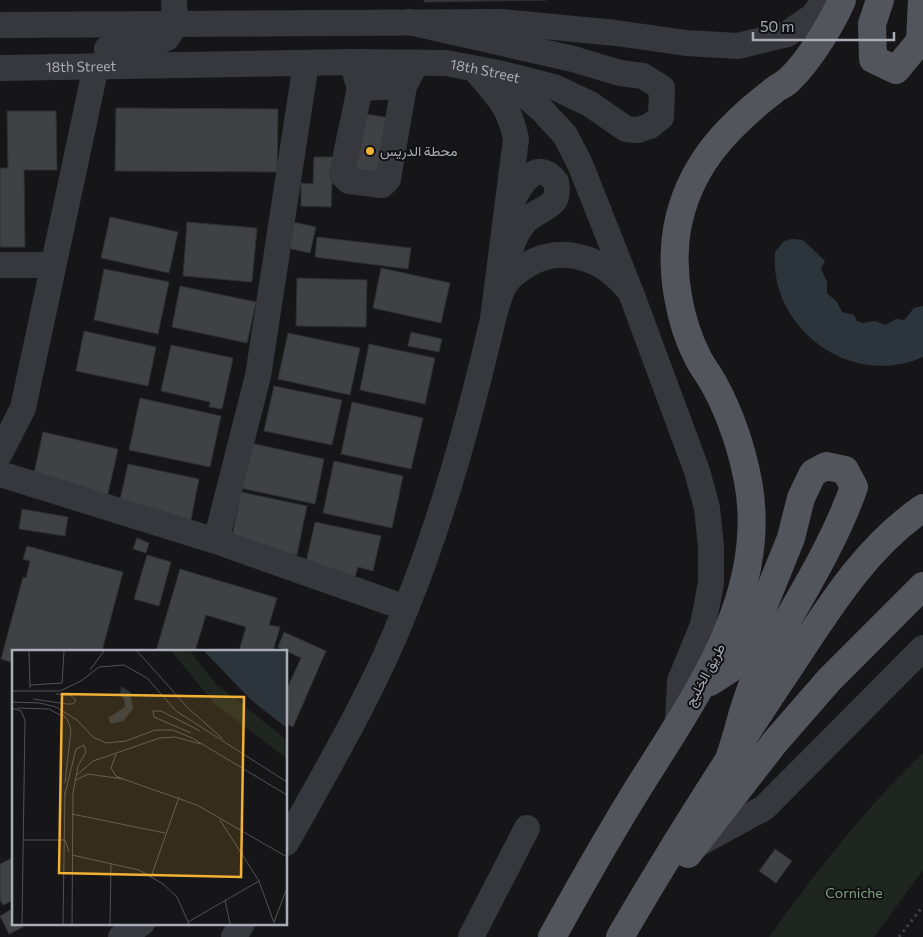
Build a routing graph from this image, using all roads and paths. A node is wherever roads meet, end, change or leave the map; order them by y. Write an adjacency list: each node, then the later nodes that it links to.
1 (810, 0): 7 (street)
2 (825, 0): 7 (street)
3 (842, 0): 31 (main road, طريق الخليج)
4 (880, 0): 5 (main road)
5 (922, 0)
6 (174, 12): 7 (street); 8 (street); 9 (street)
7 (409, 22): 15 (street, 18th Street)
8 (0, 25)
9 (0, 54)
10 (352, 62): 11 (street, 18th Street); 12 (street, 18th Street); 17 (street)
11 (417, 62): 15 (street, 18th Street); 16 (street)
12 (306, 63): 13 (street, 18th Street); 27 (street)
13 (96, 66): 14 (street, 18th Street); 19 (street)
14 (0, 68)
15 (486, 70): 18 (street); 22 (street)
16 (404, 86): 17 (street); 17 (street)
17 (360, 88)
18 (507, 214): 21 (street); 23 (street)
19 (53, 264): 20 (street); 24 (street)
20 (0, 265)
21 (504, 285): 22 (street); 23 (street)
22 (631, 292): 32 (street)
23 (493, 319): 29 (street)
24 (0, 453)
25 (0, 474): 27 (street)
26 (923, 508): 33 (main road)
27 (216, 541): 29 (street)
28 (923, 586): 37 (main road)
29 (406, 608): 34 (street)
30 (923, 648): 37 (street)
31 (698, 690): 32 (main road, طريق الخليج); 33 (main road)
32 (678, 724): 45 (main road, طريق الخليج)
33 (730, 756): 41 (main road)
34 (294, 821): 36 (street)
35 (527, 828): 44 (street)
36 (288, 838)
37 (694, 846): 41 (main road)
38 (923, 906): 46 (path)
39 (140, 924): 42 (street)
40 (241, 924): 43 (street)
41 (621, 935)
42 (121, 937)
43 (234, 937)
44 (471, 937)
45 (552, 937)
46 (899, 937)

